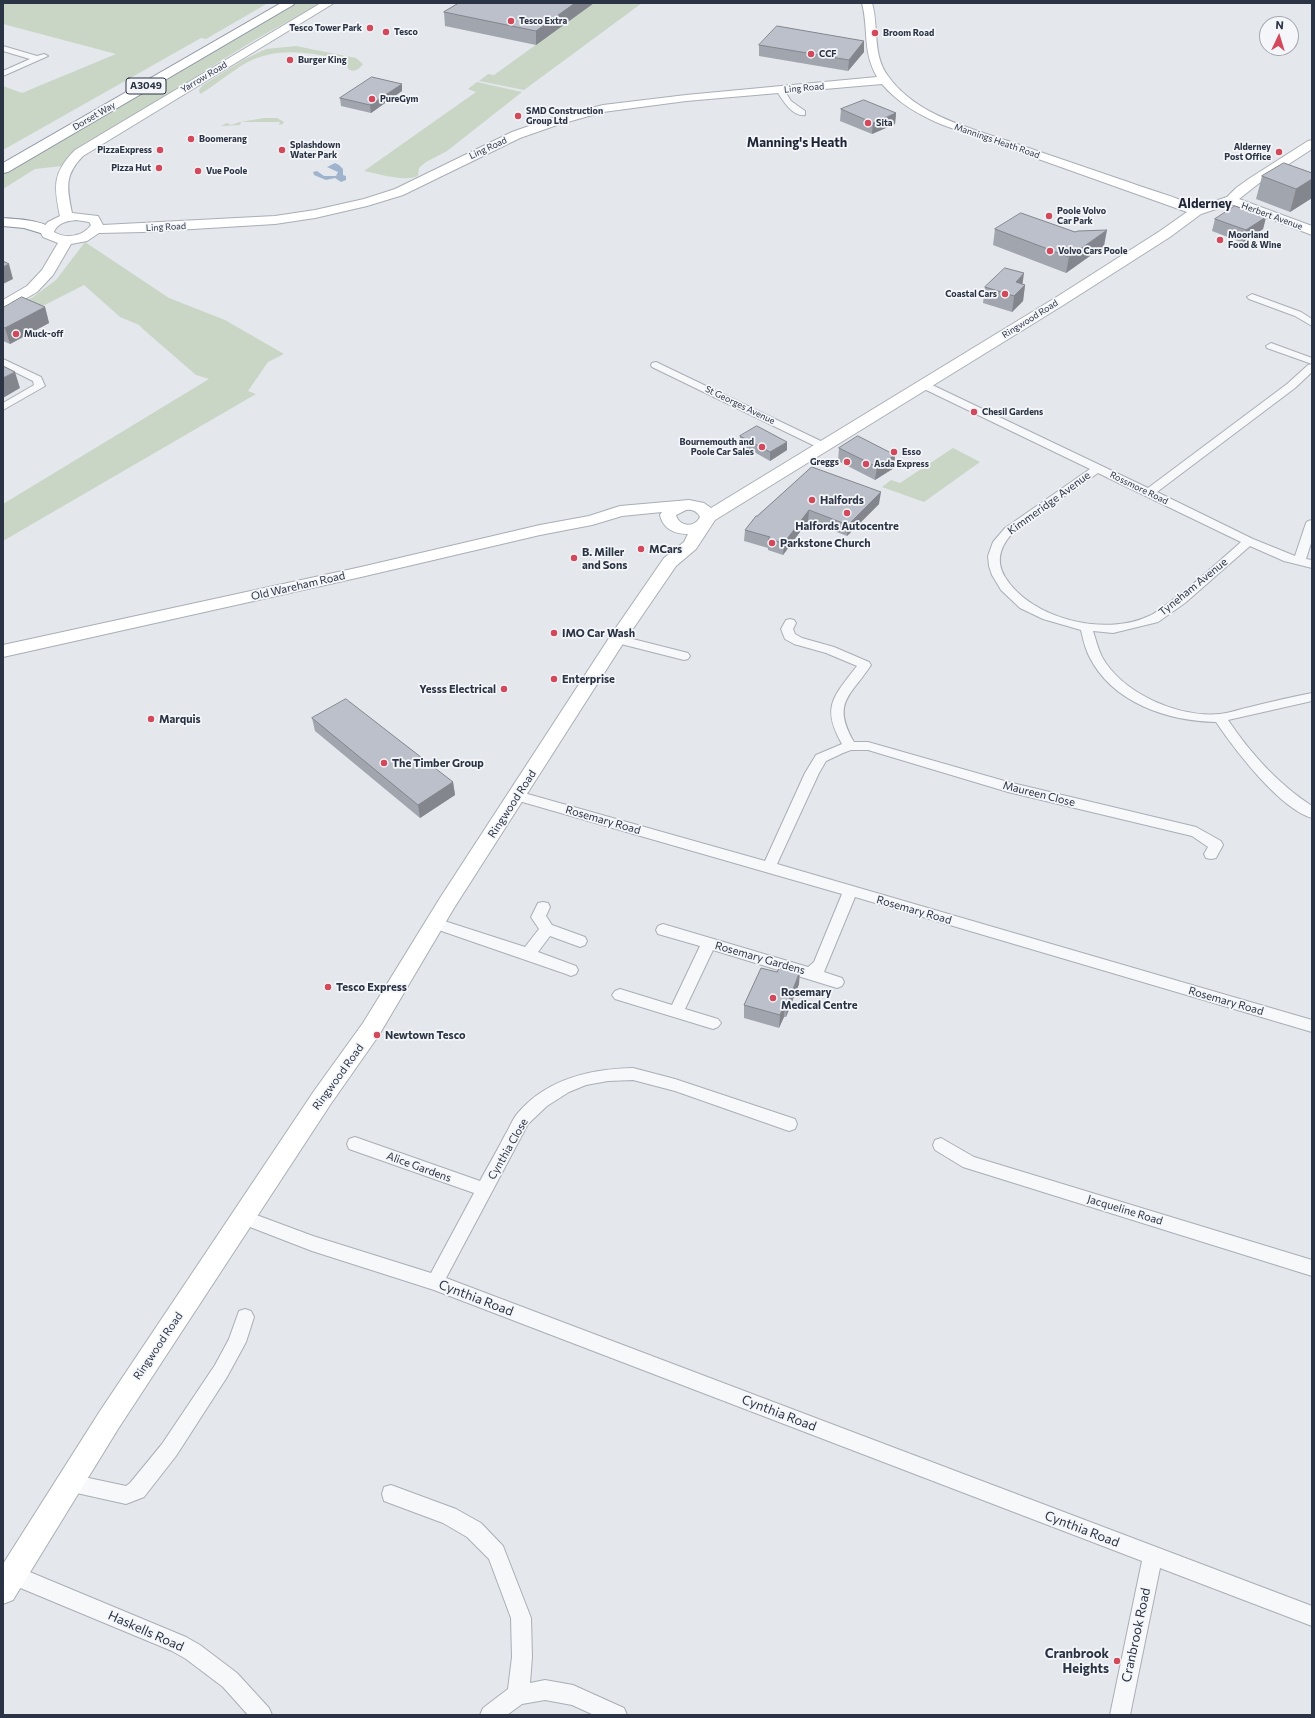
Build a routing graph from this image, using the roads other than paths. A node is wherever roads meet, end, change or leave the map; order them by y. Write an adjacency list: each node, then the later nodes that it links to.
1 (275, 3): 11 (highway, Dorset Way / A3049)
2 (289, 3): 12 (highway, Dorset Way / A3049)
3 (329, 3): 15 (street, Yarrow Road)
4 (867, 3): 7 (street, Mannings Heath Road)
5 (3, 48): 6 (street)
6 (3, 74)
7 (885, 80): 8 (street, Ling Road); 14 (street, Mannings Heath Road)
8 (780, 90): 9 (street); 17 (street, Ling Road)
9 (802, 113)
10 (1312, 144): 13 (street, Ringwood Road)
11 (3, 159)
12 (3, 169)
13 (1231, 200): 14 (street, Ringwood Road); 19 (street, Herbert Avenue)
14 (1196, 211): 29 (street, Ringwood Road)
15 (67, 218): 17 (street); 18 (street)
16 (3, 222): 18 (highway)
17 (96, 229): 20 (street)
18 (47, 231): 20 (street)
19 (1312, 231)
20 (67, 239): 22 (street)
21 (1252, 297): 23 (street)
22 (3, 306)
23 (1312, 323)
24 (1271, 346): 25 (street)
25 (1312, 361)
26 (3, 362): 30 (street)
27 (656, 365): 31 (street, St Georges Avenue)
28 (1312, 367): 33 (street)
29 (924, 385): 31 (street, Ringwood Road); 32 (street, Rossmore Road)
30 (3, 407)
31 (823, 446): 34 (street, Ringwood Road)
32 (1098, 468): 33 (street, Rossmore Road); 45 (street, Kimmeridge Avenue)
33 (1149, 493): 40 (street, Rossmore Road)
34 (746, 494): 35 (street, Ringwood Road); 37 (street, Ringwood Road)
35 (683, 506): 36 (street, Old Wareham Road); 37 (street); 39 (street)
36 (592, 520): 39 (street, Old Wareham Road); 47 (street, Old Wareham Road)
37 (705, 522): 39 (street, Old Wareham Road); 42 (street, Ringwood Road)
38 (1312, 523): 41 (street)
39 (673, 525): 42 (street)
40 (1249, 542): 41 (street, Rossmore Road); 45 (street, Tyneham Avenue)
41 (1299, 561): 43 (street, Rossmore Road)
42 (670, 562): 46 (street, Ringwood Road)
43 (1312, 564)
44 (790, 623): 51 (street)
45 (1086, 627): 50 (street)
46 (617, 639): 48 (street); 52 (street, Ringwood Road)
47 (3, 651)
48 (684, 656)
49 (1312, 697): 50 (street)
50 (1220, 718): 53 (street)
51 (850, 746): 54 (street, Maureen Close); 55 (street, Maureen Close)
52 (517, 796): 55 (street, Rosemary Road); 58 (street, Ringwood Road)
53 (1312, 813)
54 (1211, 854)
55 (769, 867): 56 (street, Rosemary Road)
56 (850, 892): 65 (street, Rosemary Gardens); 70 (street, Rosemary Road)
57 (543, 907): 59 (street)
58 (435, 923): 63 (street); 75 (street, Ringwood Road)
59 (547, 929): 61 (street); 63 (street)
60 (663, 930): 62 (street, Rosemary Gardens)
61 (580, 941)
62 (709, 943): 65 (street, Rosemary Gardens); 68 (street, Rosemary Gardens)
63 (528, 954): 64 (street)
64 (571, 970)
65 (810, 973): 66 (street, Rosemary Gardens)
66 (837, 982)
67 (620, 995): 68 (street)
68 (676, 1012): 69 (street)
69 (713, 1023)
70 (1312, 1026)
71 (789, 1124): 74 (street, Cynthia Close)
72 (354, 1144): 74 (street, Alice Gardens)
73 (941, 1145): 76 (street, Jacqueline Road)
74 (484, 1190): 77 (street, Cynthia Close)
75 (243, 1217): 77 (street, Cynthia Road); 79 (street, Ringwood Road)
76 (1312, 1268)
77 (435, 1282): 81 (street, Cynthia Road)
78 (245, 1317): 79 (street)
79 (70, 1483): 82 (street, Ringwood Road)
80 (391, 1494): 84 (street)
81 (1153, 1556): 83 (street, Cynthia Road); 88 (street, Cranbrook Road)
82 (8, 1582): 85 (street, Haskells Road)
83 (1312, 1616)
84 (518, 1695): 86 (street); 87 (street)
85 (262, 1715)
86 (490, 1715)
87 (617, 1715)
88 (1120, 1715)

